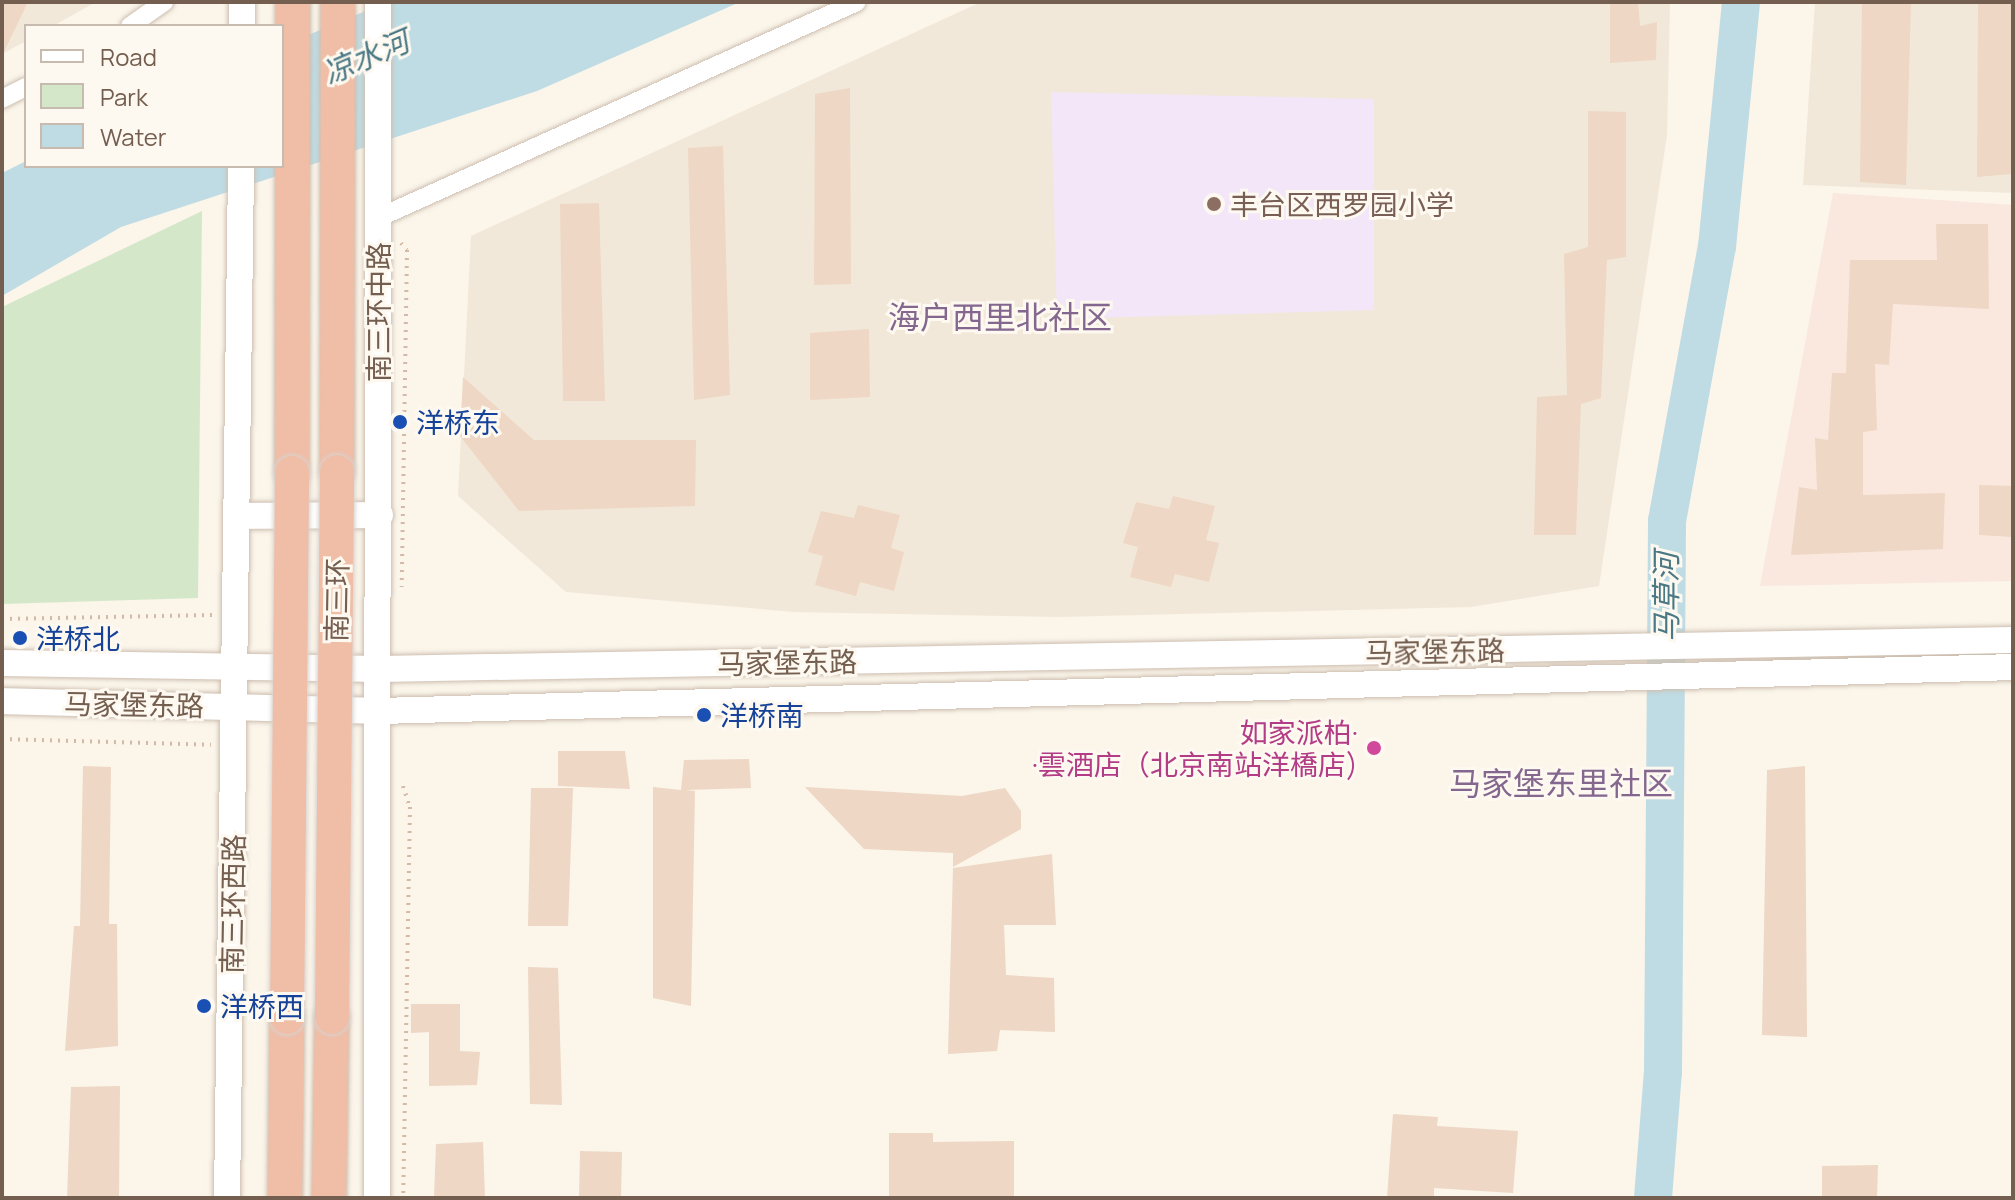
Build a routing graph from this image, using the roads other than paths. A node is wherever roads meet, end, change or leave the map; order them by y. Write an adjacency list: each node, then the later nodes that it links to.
1 (164, 2): 7 (street)
2 (242, 2): 8 (main road)
3 (293, 2): 24 (highway, 南三环, bridge)
4 (338, 2): 25 (highway, 南三环, bridge)
5 (378, 2): 12 (main road, 南三环中路)
6 (857, 2): 12 (street)
7 (133, 24)
8 (242, 24)
9 (24, 88): 10 (street)
10 (2, 99)
11 (241, 168): 14 (main road)
12 (378, 218): 13 (main road, 南三环中路)
13 (380, 515): 14 (main road); 19 (main road, 南三环中路)
14 (239, 516): 17 (main road)
15 (2013, 640): 19 (main road, 马家堡东路)
16 (2, 663): 17 (main road, 马家堡东路)
17 (236, 666): 19 (main road, 马家堡东路); 21 (main road, 南三环西路)
18 (2013, 667): 22 (main road, 马家堡东路)
19 (380, 669): 22 (main road, 南三环中路)
20 (2, 701): 21 (main road, 马家堡东路)
21 (235, 706): 22 (main road, 马家堡东路); 23 (main road, 南三环西路)
22 (379, 711): 26 (main road)
23 (227, 1198)
24 (285, 1198)
25 (329, 1198)
26 (377, 1198)

